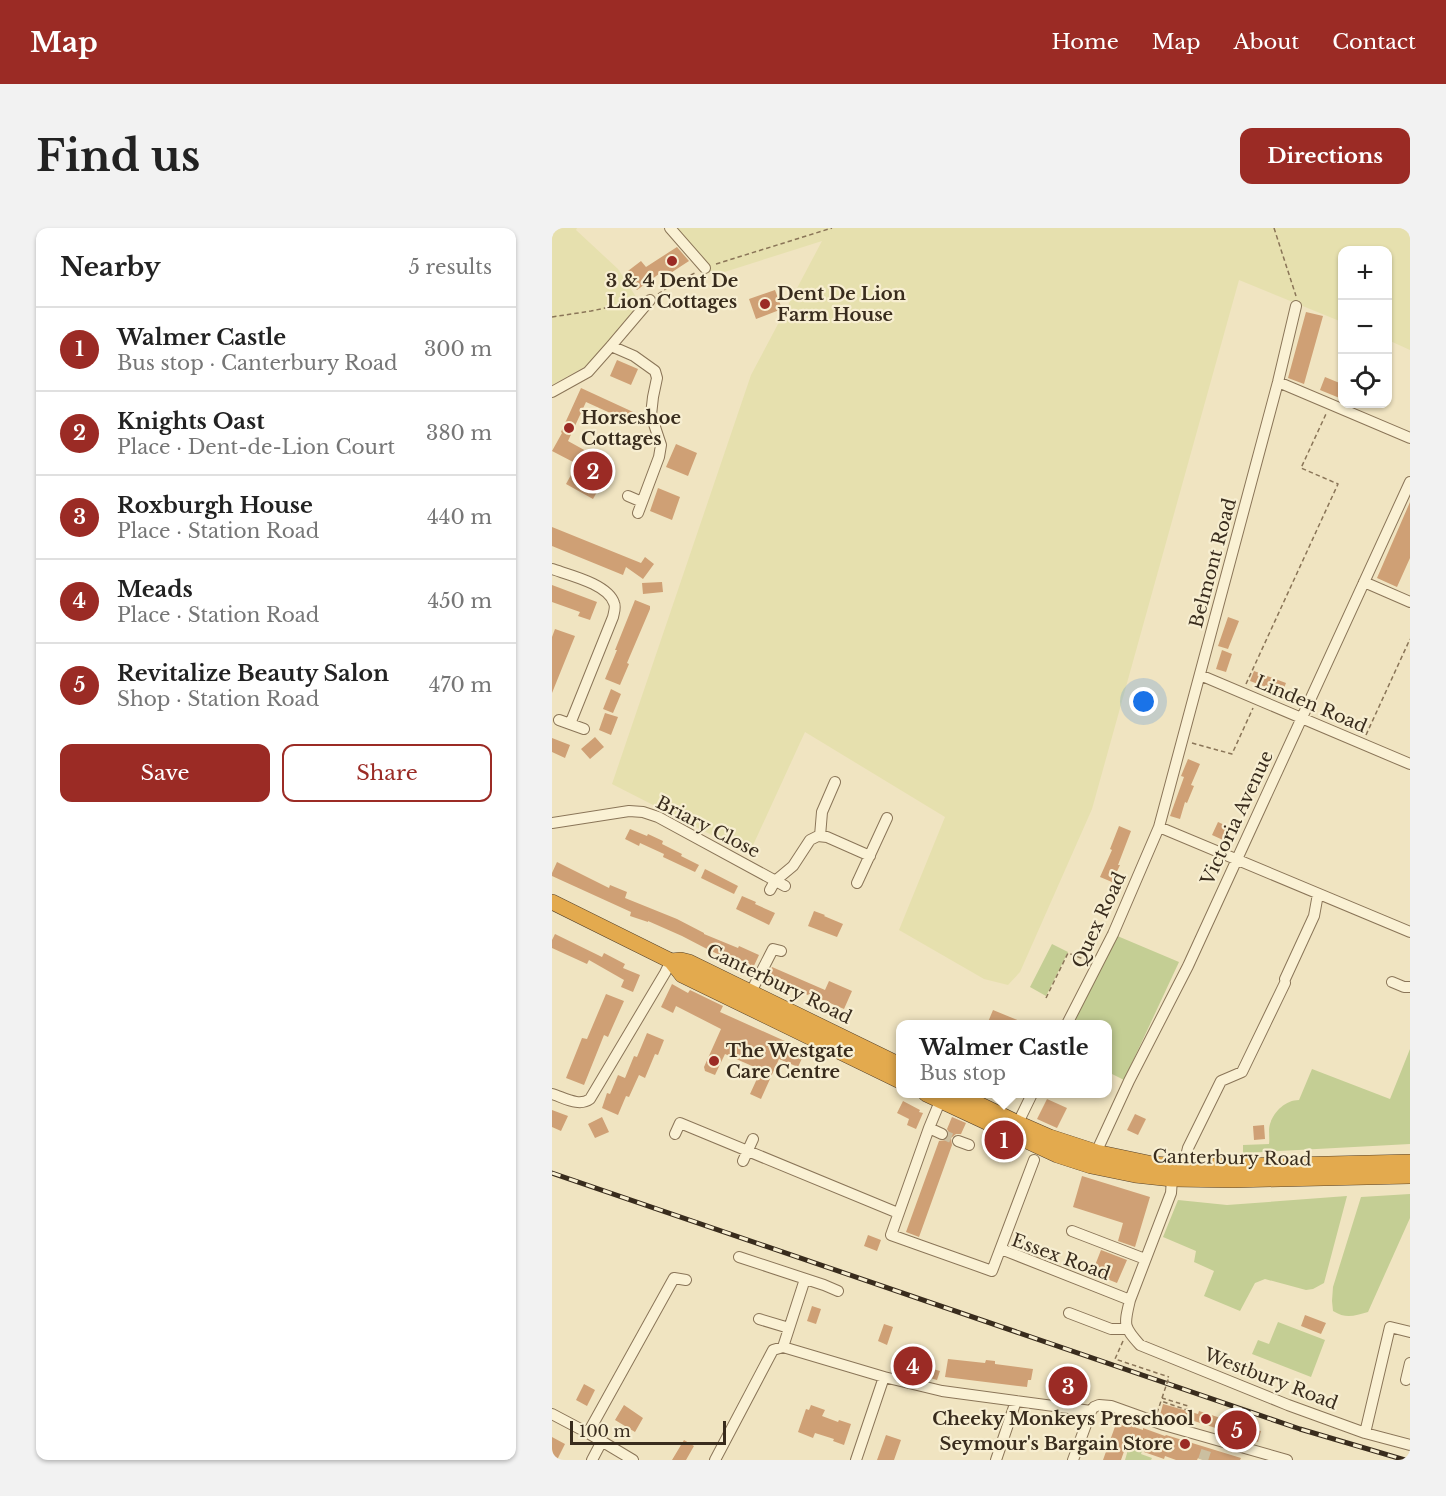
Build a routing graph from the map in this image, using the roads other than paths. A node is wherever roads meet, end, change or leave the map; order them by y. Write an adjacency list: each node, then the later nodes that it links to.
1 (670, 228): 2 (street)
2 (705, 268)
3 (650, 300): 5 (street)
4 (1296, 306): 6 (street, Belmont Road)
5 (611, 346): 7 (street); 11 (street)
6 (1278, 382): 8 (street); 16 (street, Belmont Road)
7 (552, 392)
8 (1410, 438)
9 (1410, 482): 14 (street, Victoria Avenue)
10 (628, 496): 11 (street)
11 (642, 502): 12 (street)
12 (638, 513)
13 (552, 569): 18 (street)
14 (1364, 582): 15 (street); 17 (street, Victoria Avenue)
15 (1410, 602)
16 (1200, 675): 17 (street, Linden Road); 23 (street, Belmont Road)
17 (1301, 718): 19 (street, Linden Road); 26 (street, Victoria Avenue)
18 (584, 729)
19 (1410, 764)
20 (835, 782): 24 (street)
21 (887, 818): 25 (street)
22 (552, 823): 24 (street, Briary Close)
23 (1159, 827): 26 (street); 36 (street, Quex Road)
24 (820, 836): 25 (street)
25 (870, 856): 27 (street)
26 (1237, 859): 28 (street); 51 (street, Victoria Avenue)
27 (857, 883)
28 (1318, 894): 30 (street); 55 (street)
29 (552, 902): 32 (highway, Canterbury Road)
30 (1410, 932)
31 (781, 951): 35 (street)
32 (671, 961): 35 (highway, Canterbury Road); 37 (highway, Canterbury Road); 40 (street)
33 (1392, 982): 34 (street)
34 (1410, 987)
35 (751, 992): 37 (highway, Canterbury Road)
36 (1069, 1020)
37 (808, 1028): 38 (highway, Canterbury Road); 39 (highway, Canterbury Road)
38 (896, 1063)
39 (896, 1079)
40 (552, 1094)
41 (936, 1098): 45 (street)
42 (942, 1098): 46 (highway, Canterbury Road)
43 (965, 1098): 46 (highway, Canterbury Road)
44 (1030, 1098): 46 (street)
45 (929, 1128): 48 (street); 58 (street)
46 (1015, 1129): 51 (highway, Canterbury Road)
47 (675, 1134): 50 (street)
48 (942, 1134)
49 (753, 1139): 50 (street)
50 (748, 1150): 53 (street); 58 (street)
51 (1093, 1159): 55 (highway, Canterbury Road); 57 (highway, Canterbury Road)
52 (1034, 1160): 60 (street)
53 (743, 1161)
54 (1410, 1162): 55 (highway, Canterbury Road)
55 (1186, 1166): 57 (street)
56 (1410, 1176): 57 (highway, Canterbury Road)
57 (1172, 1179): 62 (street)
58 (898, 1213): 60 (street, Essex Road)
59 (1072, 1232): 62 (street)
60 (1001, 1249): 66 (street, Essex Road)
61 (739, 1257): 63 (street)
62 (1145, 1259): 66 (street)
63 (805, 1279): 65 (street); 69 (street)
64 (686, 1280): 79 (street)
65 (838, 1291)
66 (1130, 1300): 70 (street)
67 (1069, 1313): 70 (street)
68 (759, 1319): 69 (street)
69 (789, 1328): 72 (street)
70 (1127, 1330): 80 (street, Westbury Road)
71 (1410, 1332): 80 (street)
72 (778, 1348): 74 (street); 86 (street)
73 (1410, 1363): 75 (street)
74 (884, 1377): 76 (street); 87 (street)
75 (1406, 1380)
76 (1016, 1401): 77 (street); 88 (street)
77 (1095, 1408): 83 (street); 89 (street)
78 (552, 1414): 79 (street)
79 (588, 1433): 81 (street)
80 (1365, 1433): 82 (street, Westbury Road)
81 (602, 1441): 84 (street); 85 (street)
82 (1410, 1445)
83 (1282, 1459)
84 (592, 1460)
85 (633, 1460)
86 (715, 1460)
87 (856, 1460)
88 (996, 1460)
89 (1073, 1460)

